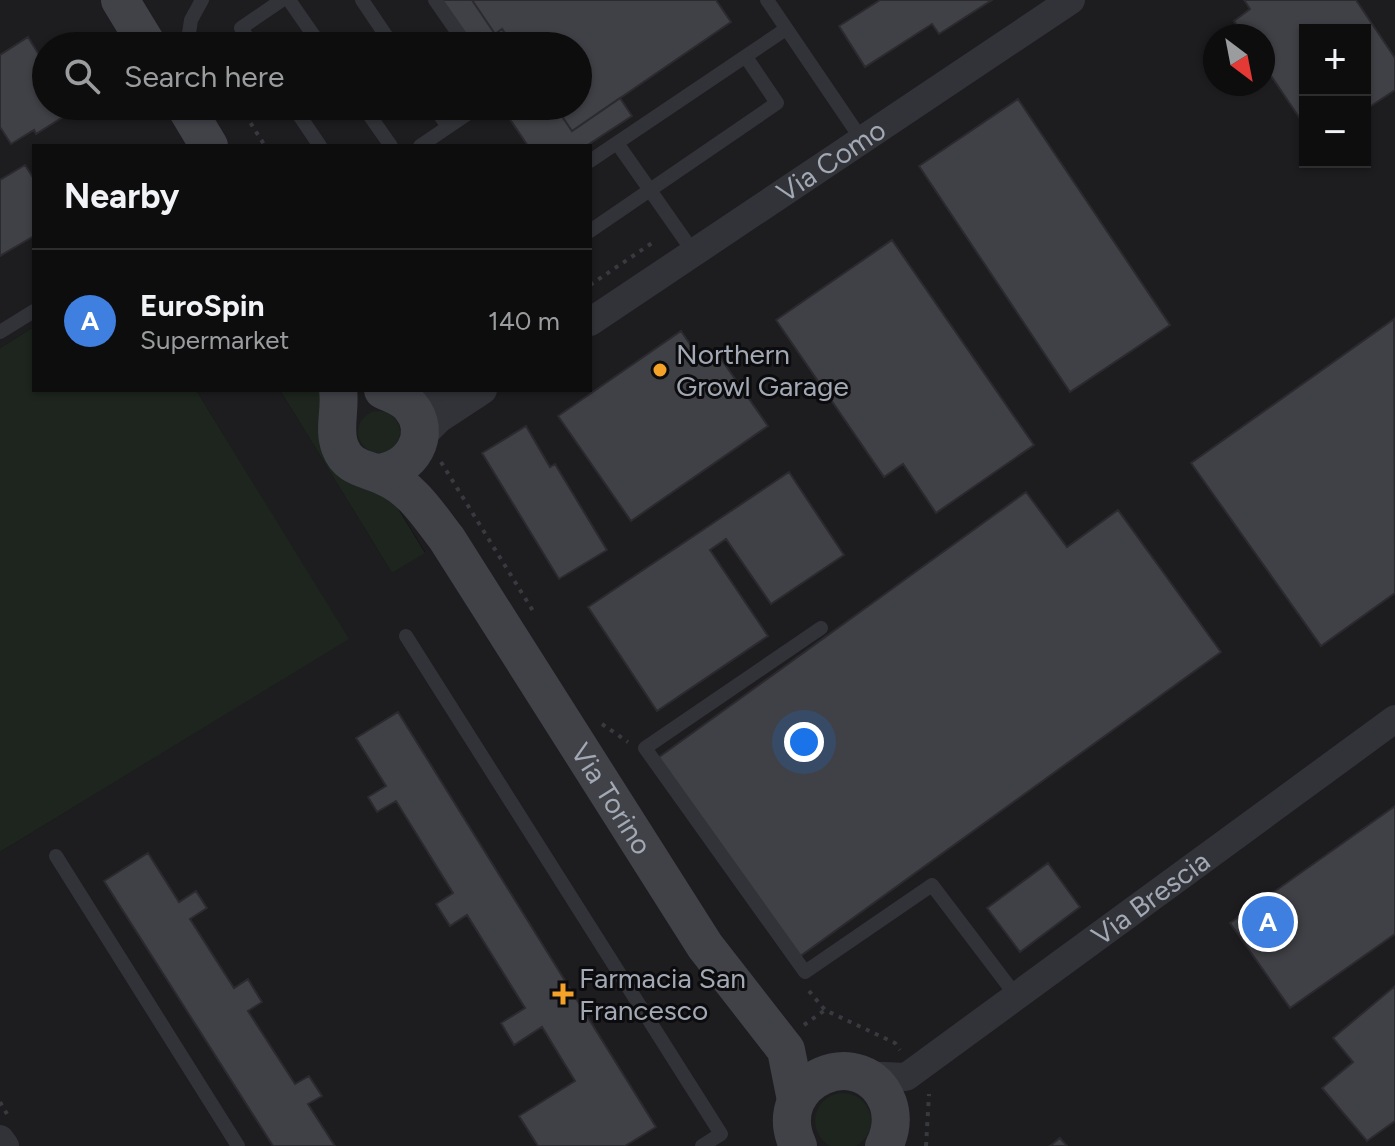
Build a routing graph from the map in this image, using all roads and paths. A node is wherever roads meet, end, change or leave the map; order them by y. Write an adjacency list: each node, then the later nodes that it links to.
1 (120, 0): 10 (street)
2 (202, 0): 11 (lane)
3 (282, 0): 12 (lane)
4 (289, 0): 13 (lane)
5 (362, 0): 14 (lane)
6 (435, 0): 15 (lane)
7 (767, 0): 9 (lane)
8 (1059, 3): 23 (street, Via Como)
9 (786, 29): 16 (lane); 23 (lane)
10 (139, 32)
11 (189, 32)
12 (244, 32)
13 (311, 32)
14 (384, 32)
15 (457, 32)
16 (746, 57): 24 (lane); 30 (lane)
17 (249, 120): 25 (path)
18 (302, 120): 26 (lane)
19 (373, 120): 27 (lane)
20 (443, 120): 22 (lane)
21 (458, 120): 22 (lane)
22 (448, 127): 28 (lane)
23 (862, 140): 33 (street, Via Como)
24 (617, 143): 29 (lane); 30 (lane)
25 (264, 144)
26 (319, 144)
27 (390, 144)
28 (423, 144)
29 (592, 160)
30 (650, 190): 31 (lane); 33 (lane)
31 (592, 230)
32 (655, 241): 34 (path)
33 (694, 253): 36 (street, Via Como)
34 (592, 284)
35 (32, 312): 37 (lane)
36 (592, 321)
37 (0, 332)
38 (479, 392): 39 (street); 41 (street)
39 (390, 393): 40 (street, Via Torino); 41 (street, Via Torino)
40 (338, 406): 42 (street, Via Torino)
41 (426, 449): 42 (street); 43 (street, Via Torino); 44 (path)
42 (377, 473): 43 (street, Via Torino)
43 (447, 539): 50 (street, Via Torino)
44 (526, 600)
45 (821, 628): 49 (lane)
46 (406, 636): 58 (lane)
47 (1395, 719): 49 (street, Via Brescia)
48 (56, 856): 57 (lane)
49 (1017, 997): 52 (street, Via Brescia)
50 (786, 1050): 51 (street, Via Torino); 53 (street, Via Torino)
51 (848, 1073): 52 (street); 53 (street, Via Torino); 54 (street, Via Torino)
52 (910, 1074): 54 (street); 59 (path)
53 (792, 1130)
54 (888, 1137)
55 (0, 1139): 56 (street)
56 (5, 1146)
57 (238, 1146)
58 (702, 1146)
59 (926, 1146)

